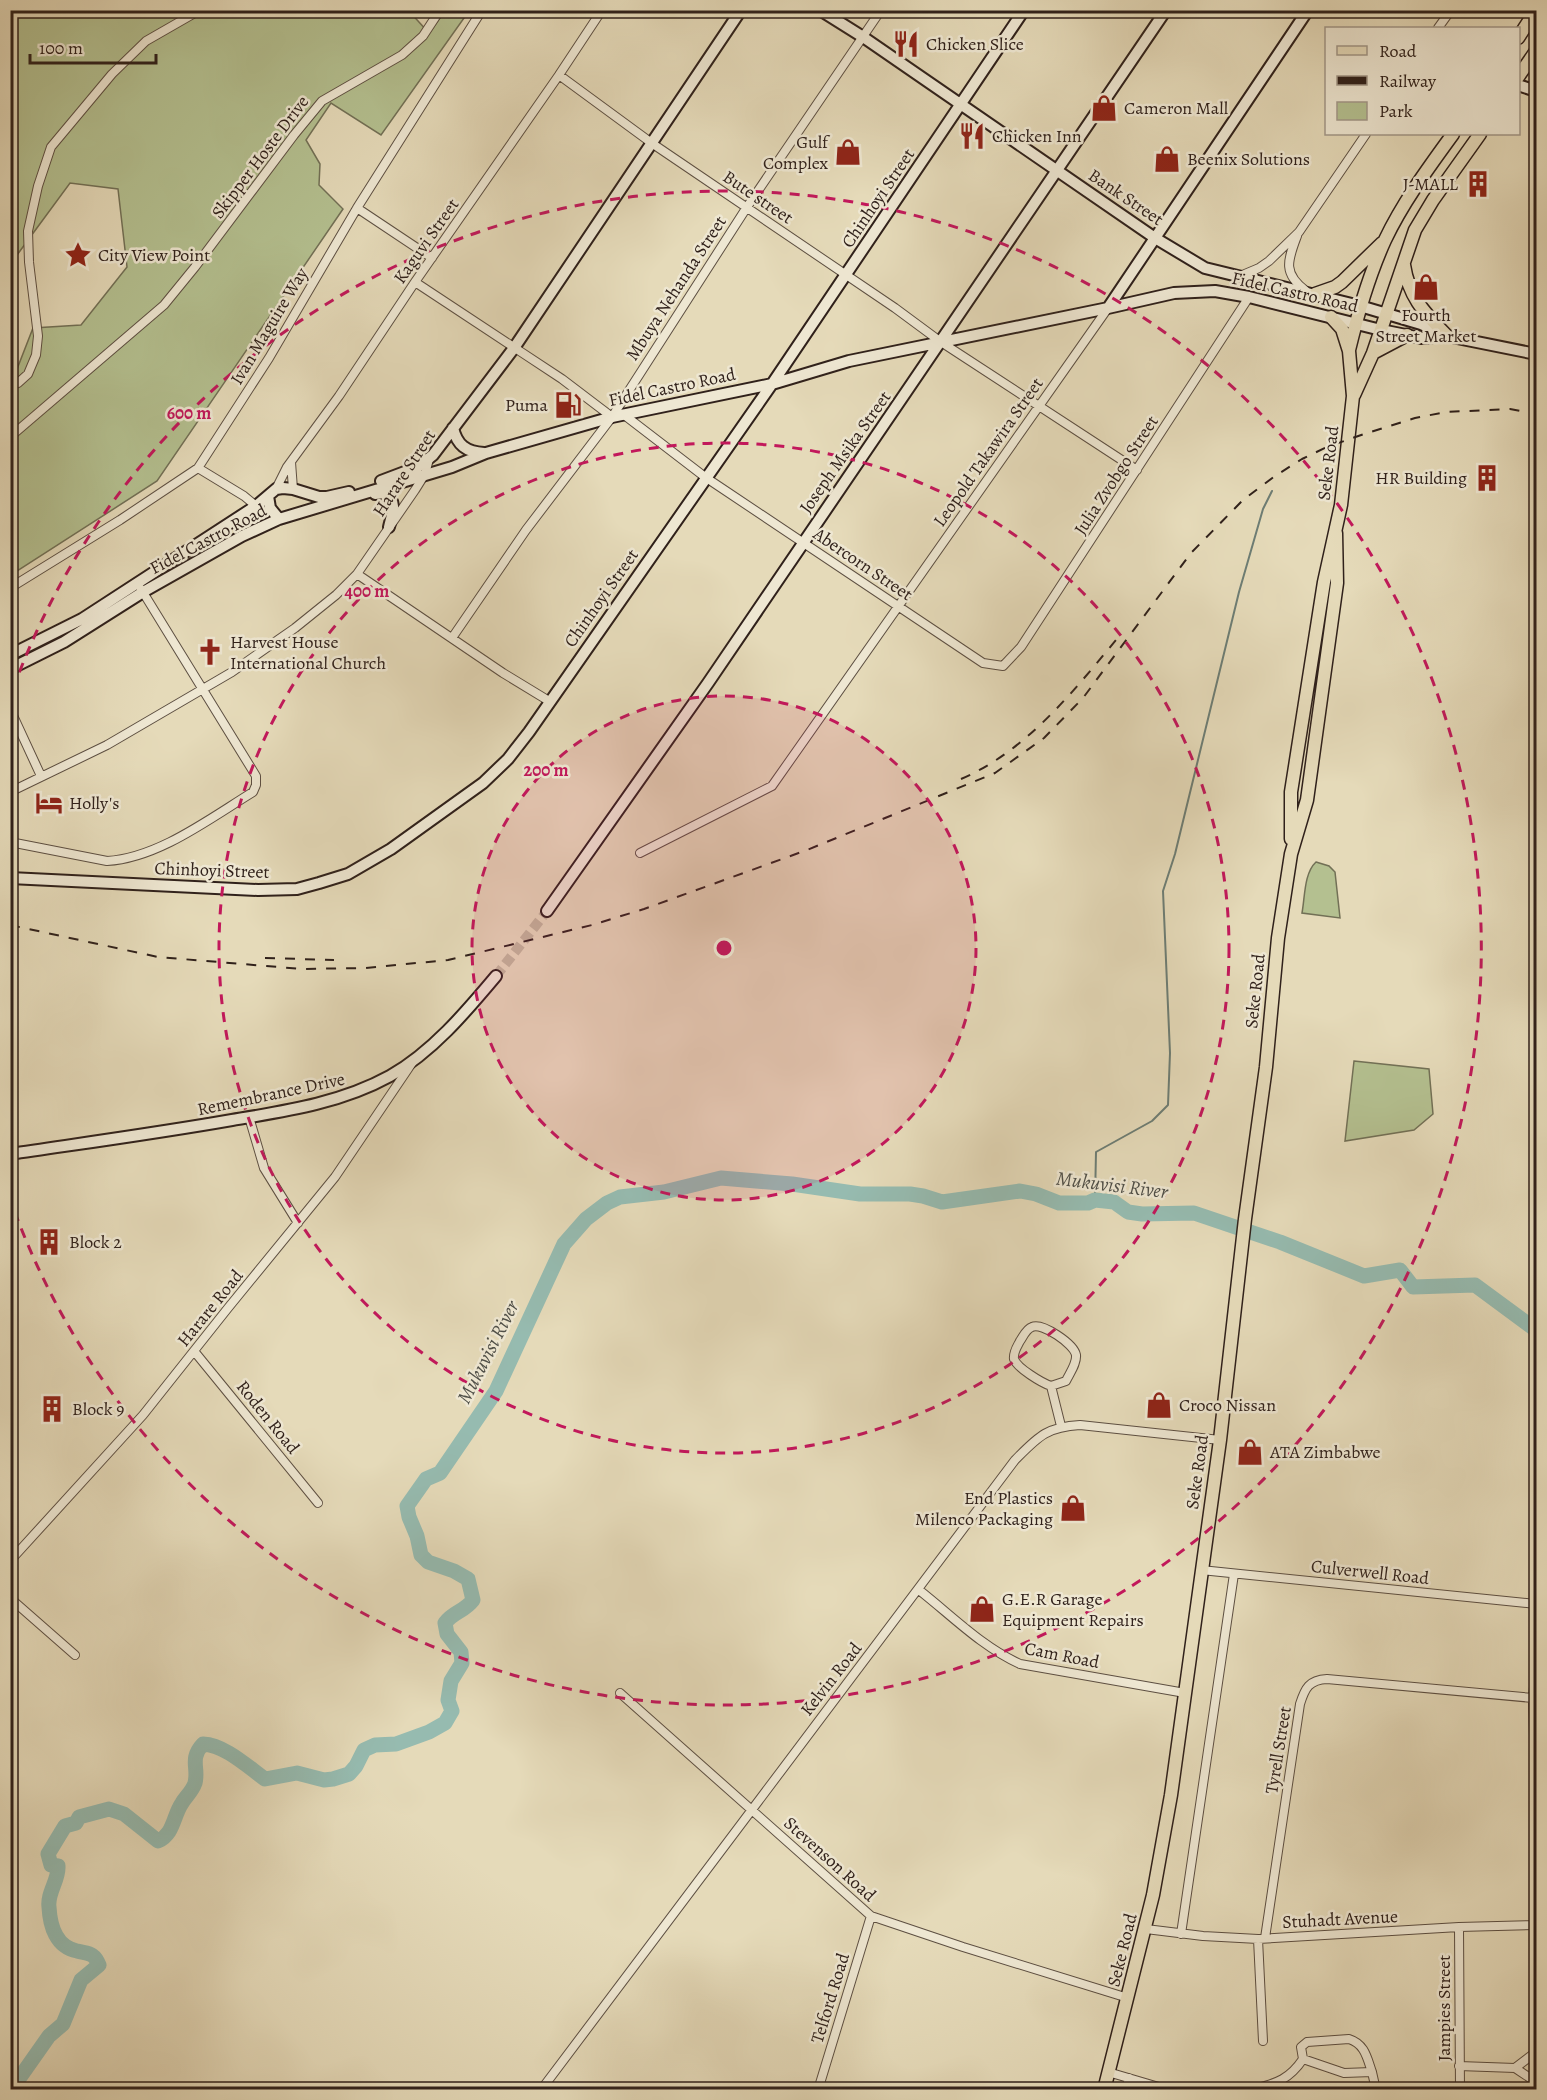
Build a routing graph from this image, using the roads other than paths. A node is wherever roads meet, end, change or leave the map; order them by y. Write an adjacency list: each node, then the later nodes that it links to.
1 (200, 10): 55 (street)
2 (440, 10): 60 (street, Skipper Hoste Drive)
3 (482, 10): 30 (street, Ivan Maguire Way)
4 (602, 10): 20 (street, Kaguvi Street)
5 (741, 10): 14 (main road)
6 (749, 10): 14 (main road)
7 (820, 10): 17 (main road, Bank Street)
8 (881, 10): 17 (street, Mbuya Nehanda Street)
9 (1024, 10): 23 (main road, Chinhoyi Street)
10 (1166, 10): 28 (main road, Joseph Msika Street)
11 (1308, 10): 32 (main road, Leopold Takawira Street)
12 (1451, 10): 15 (street)
13 (1536, 10): 16 (main road)
14 (734, 22): 27 (main road, Harare Street)
15 (1439, 27)
16 (1520, 35)
17 (863, 37): 23 (main road, Bank Street); 29 (street, Mbuya Nehanda Street)
18 (1536, 51): 19 (main road)
19 (1520, 74)
20 (559, 75): 27 (street, Bute street); 34 (street, Kaguvi Street)
21 (1520, 86): 22 (main road)
22 (1536, 91)
23 (961, 104): 28 (main road, Bank Street); 36 (main road, Chinhoyi Street)
24 (1365, 135): 31 (street)
25 (1452, 135): 33 (main road)
26 (1479, 135): 35 (main road)
27 (653, 144): 29 (street, Bute street); 50 (main road, Harare Street)
28 (1057, 170): 32 (main road, Bank Street); 49 (main road, Joseph Msika Street)
29 (747, 207): 36 (street, Bute street); 58 (street, Mbuya Nehanda Street)
30 (357, 208): 34 (street); 64 (street, Ivan Maguire Way)
31 (1299, 232): 37 (street); 39 (street)
32 (1155, 238): 37 (main road, Bank Street); 42 (main road, Leopold Takawira Street)
33 (1386, 239): 39 (main road); 41 (main road)
34 (432, 258): 38 (street, Kaguvi Street)
35 (1404, 261): 43 (main road); 48 (main road)
36 (846, 275): 49 (street, Bute street); 54 (main road, Chinhoyi Street)
37 (1240, 276): 39 (main road, Bank Street)
38 (415, 282): 50 (street, Abercorn Street); 63 (street, Kaguvi Street)
39 (1311, 293): 41 (main road, Bank Street)
40 (1249, 297): 42 (main road, Fidel Castro Road); 44 (main road, Fidel Castro Road); 65 (street, Julia Zvobgo Street)
41 (1360, 306): 43 (main road, Bank Street); 45 (main road)
42 (1108, 308): 49 (main road, Fidel Castro Road); 57 (street, Leopold Takawira Street)
43 (1385, 313): 46 (main road); 48 (main road, Bank Street)
44 (1331, 317): 45 (main road, Fidel Castro Road); 51 (main road)
45 (1356, 323): 46 (main road, Fidel Castro Road); 51 (main road)
46 (1381, 330): 47 (main road, Fidel Castro Road); 52 (main road)
47 (1407, 335): 48 (main road, Fidel Castro Road); 52 (main road)
48 (1447, 336): 53 (main road)
49 (941, 342): 54 (main road, Fidel Castro Road); 57 (street); 75 (main road, Joseph Msika Street)
50 (514, 348): 58 (street, Abercorn Street); 59 (main road, Harare Street)
51 (1349, 351): 56 (main road)
52 (1373, 353): 56 (main road)
53 (1536, 354)
54 (772, 384): 58 (main road, Fidel Castro Road); 67 (main road, Chinhoyi Street)
55 (10, 386)
56 (1353, 396): 101 (main road, Seke Road)
57 (1040, 406): 65 (street); 79 (street, Leopold Takawira Street)
58 (618, 415): 61 (main road, Fidel Castro Road); 67 (street, Abercorn Street); 80 (street, Mbuya Nehanda Street)
59 (453, 428): 61 (main road); 62 (main road, Harare Street)
60 (10, 437)
61 (486, 453): 66 (main road, Fidel Castro Road)
62 (429, 459): 66 (street, Harare Street); 68 (main road, Fidel Castro Road)
63 (291, 462): 68 (street); 69 (street, Kaguvi Street)
64 (198, 468): 71 (street); 77 (street, Ivan Maguire Way)
65 (1137, 470): 82 (street, Julia Zvobgo Street)
66 (425, 474): 70 (main road, Fidel Castro Road); 74 (street, Harare Street)
67 (705, 477): 75 (street, Abercorn Street); 85 (main road, Chinhoyi Street)
68 (297, 491): 69 (main road, Fidel Castro Road); 72 (main road)
69 (272, 493): 71 (main road, Fidel Castro Road); 73 (main road)
70 (358, 496): 72 (main road, Fidel Castro Road); 74 (main road)
71 (256, 506): 78 (main road, Fidel Castro Road)
72 (300, 514): 73 (main road, Fidel Castro Road)
73 (279, 519): 78 (main road, Fidel Castro Road)
74 (389, 527): 76 (street, Harare Street)
75 (803, 542): 79 (street, Abercorn Street); 92 (main road, Joseph Msika Street)
76 (357, 574): 80 (street); 84 (street, Harare Street)
77 (10, 588)
78 (140, 588): 81 (main road, Fidel Castro Road); 83 (main road, Fidel Castro Road); 84 (street)
79 (900, 606): 82 (street, Abercorn Street); 90 (street, Leopold Takawira Street)
80 (452, 638): 85 (street)
81 (10, 655)
82 (1003, 666)
83 (10, 669)
84 (203, 688): 87 (street, Harare Street); 89 (street)
85 (549, 701): 91 (main road, Chinhoyi Street)
86 (10, 710): 87 (street)
87 (41, 776): 88 (street, Harare Street)
88 (10, 792)
89 (10, 842)
90 (640, 853)
91 (10, 878)
92 (547, 911)
93 (496, 976): 94 (main road, Remembrance Drive)
94 (415, 1059): 95 (main road, Remembrance Drive); 97 (street, Harare Road)
95 (249, 1117): 96 (main road, Remembrance Drive); 97 (street)
96 (10, 1154)
97 (298, 1222): 98 (street, Harare Road)
98 (194, 1351): 102 (street, Roden Road); 103 (street, Harare Road)
99 (1051, 1386): 99 (street); 100 (street)
100 (1061, 1426): 101 (street, Kelvin Road); 106 (street, Kelvin Road)
101 (1220, 1440): 104 (main road, Seke Road)
102 (318, 1503)
103 (10, 1561)
104 (1202, 1570): 105 (street, Culverwell Road); 112 (main road, Seke Road)
105 (1234, 1574): 108 (street, Culverwell Road); 120 (street)
106 (919, 1590): 112 (street, Cam Road); 115 (street, Kelvin Road)
107 (10, 1598): 109 (street)
108 (1536, 1604)
109 (75, 1655)
110 (1536, 1665): 113 (street)
111 (620, 1693): 115 (street, Stevenson Road)
112 (1185, 1693): 119 (main road, Seke Road)
113 (1533, 1698): 114 (street); 121 (street, Tyrell Street)
114 (1536, 1773): 117 (street)
115 (752, 1808): 116 (street, Stevenson Road); 132 (street, Kelvin Road)
116 (871, 1916): 122 (street, Stevenson Road); 133 (street, Telford Road)
117 (1535, 1925): 118 (street, Stuhadt Avenue)
118 (1459, 1927): 121 (street, Stuhadt Avenue); 126 (street, Jampies Street)
119 (1146, 1929): 120 (street, Stuhadt Avenue); 122 (main road, Seke Road)
120 (1181, 1934): 121 (street, Stuhadt Avenue)
121 (1261, 1939): 123 (street)
122 (1128, 1998): 128 (main road, Seke Road)
123 (1263, 2041)
124 (1536, 2052): 127 (street)
125 (1303, 2059): 129 (street); 129 (street); 137 (street)
126 (1459, 2066): 127 (street); 139 (street, Jampies Street)
127 (1515, 2068): 131 (street)
128 (1108, 2072): 130 (street); 134 (main road, Seke Road)
129 (1372, 2072): 138 (street)
130 (1129, 2078): 135 (street); 136 (street)
131 (1536, 2082)
132 (541, 2090)
133 (818, 2090)
134 (1104, 2090)
135 (1126, 2090)
136 (1169, 2090)
137 (1252, 2090)
138 (1376, 2090)
139 (1460, 2090)

